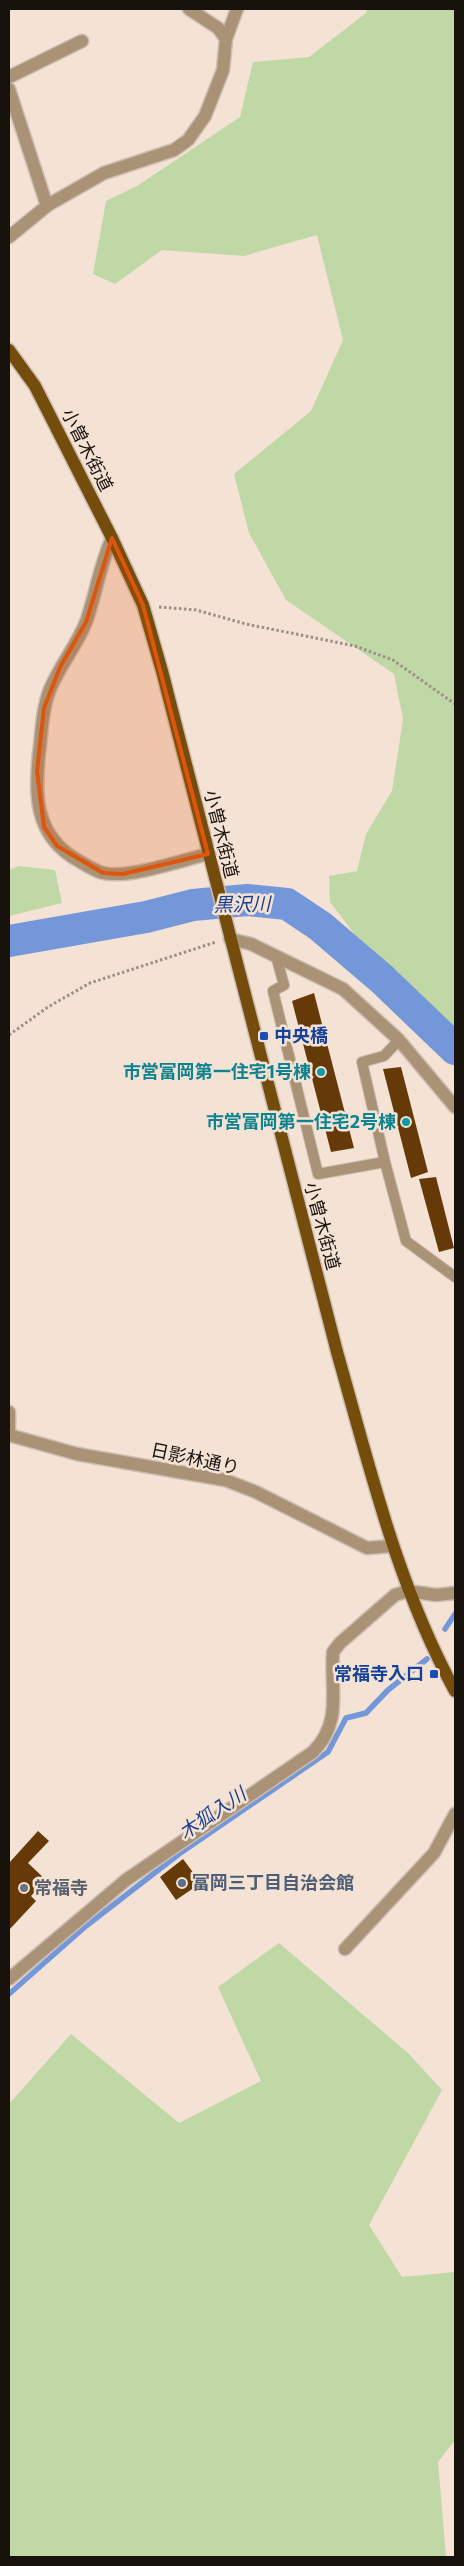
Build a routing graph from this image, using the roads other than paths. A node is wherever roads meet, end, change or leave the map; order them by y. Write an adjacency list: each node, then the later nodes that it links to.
1 (189, 9): 3 (street)
2 (237, 9): 3 (street)
3 (226, 39): 7 (street)
4 (82, 41): 5 (street)
5 (9, 77)
6 (9, 88): 7 (street)
7 (47, 206): 8 (street)
8 (9, 237)
9 (9, 350): 10 (main road, 小曽木街道)
10 (112, 538): 11 (main road, 小曽木街道); 11 (street)
11 (208, 854): 12 (main road, 小曽木街道)
12 (229, 935): 13 (street); 20 (main road, 小曽木街道)
13 (276, 956): 14 (street); 16 (lane)
14 (399, 1040): 15 (street); 16 (lane)
15 (455, 1107)
16 (385, 1162): 17 (lane)
17 (455, 1277)
18 (9, 1412): 19 (street)
19 (9, 1434): 20 (street, 日影林通り)
20 (392, 1546): 21 (main road, 小曽木街道)
21 (408, 1592): 22 (street); 23 (main road, 小曽木街道); 26 (street)
22 (455, 1593)
23 (455, 1691)
24 (455, 1814): 25 (street)
25 (344, 1949)
26 (9, 1979)

